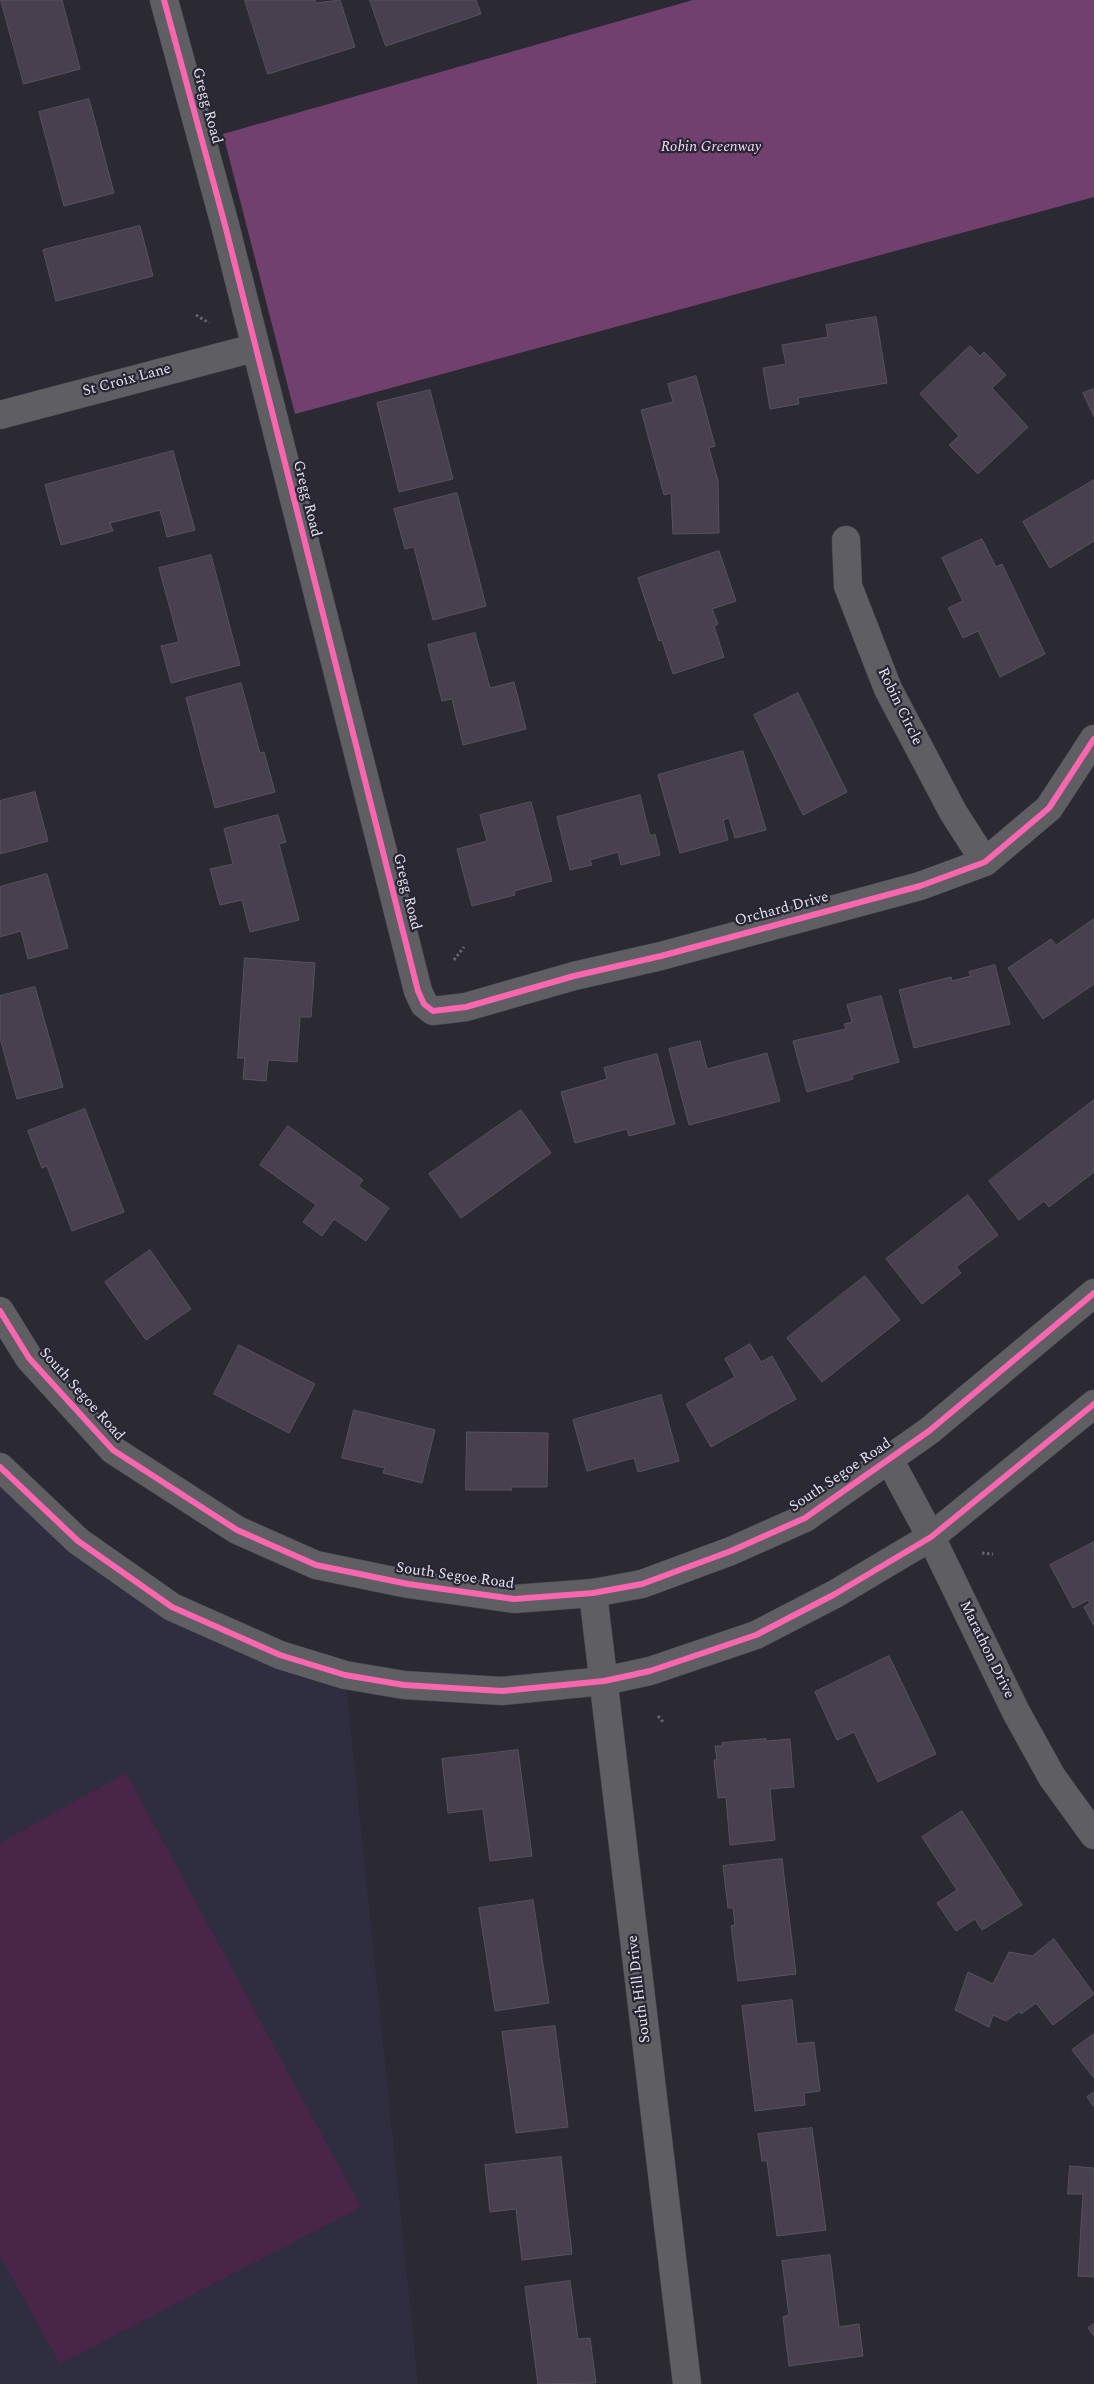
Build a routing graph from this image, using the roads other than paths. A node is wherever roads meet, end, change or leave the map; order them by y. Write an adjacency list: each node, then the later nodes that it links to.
1 (164, 0): 2 (street, Gregg Road)
2 (254, 348): 3 (street, St Croix Lane); 7 (street, Gregg Road)
3 (0, 415)
4 (846, 540): 6 (street, Robin Circle)
5 (1094, 738): 6 (street, Orchard Drive)
6 (985, 862): 7 (street, Orchard Drive)
7 (424, 1004)
8 (1094, 1293): 11 (street, South Segoe Road)
9 (0, 1311): 14 (street, South Segoe Road)
10 (1094, 1404): 13 (street)
11 (889, 1459): 13 (street, Marathon Drive); 14 (street, South Segoe Road)
12 (0, 1467): 15 (street)
13 (931, 1537): 15 (street); 16 (street, Marathon Drive)
14 (594, 1593): 15 (street, South Hill Drive)
15 (604, 1680): 17 (street, South Hill Drive)
16 (1094, 1835)
17 (687, 2384)

